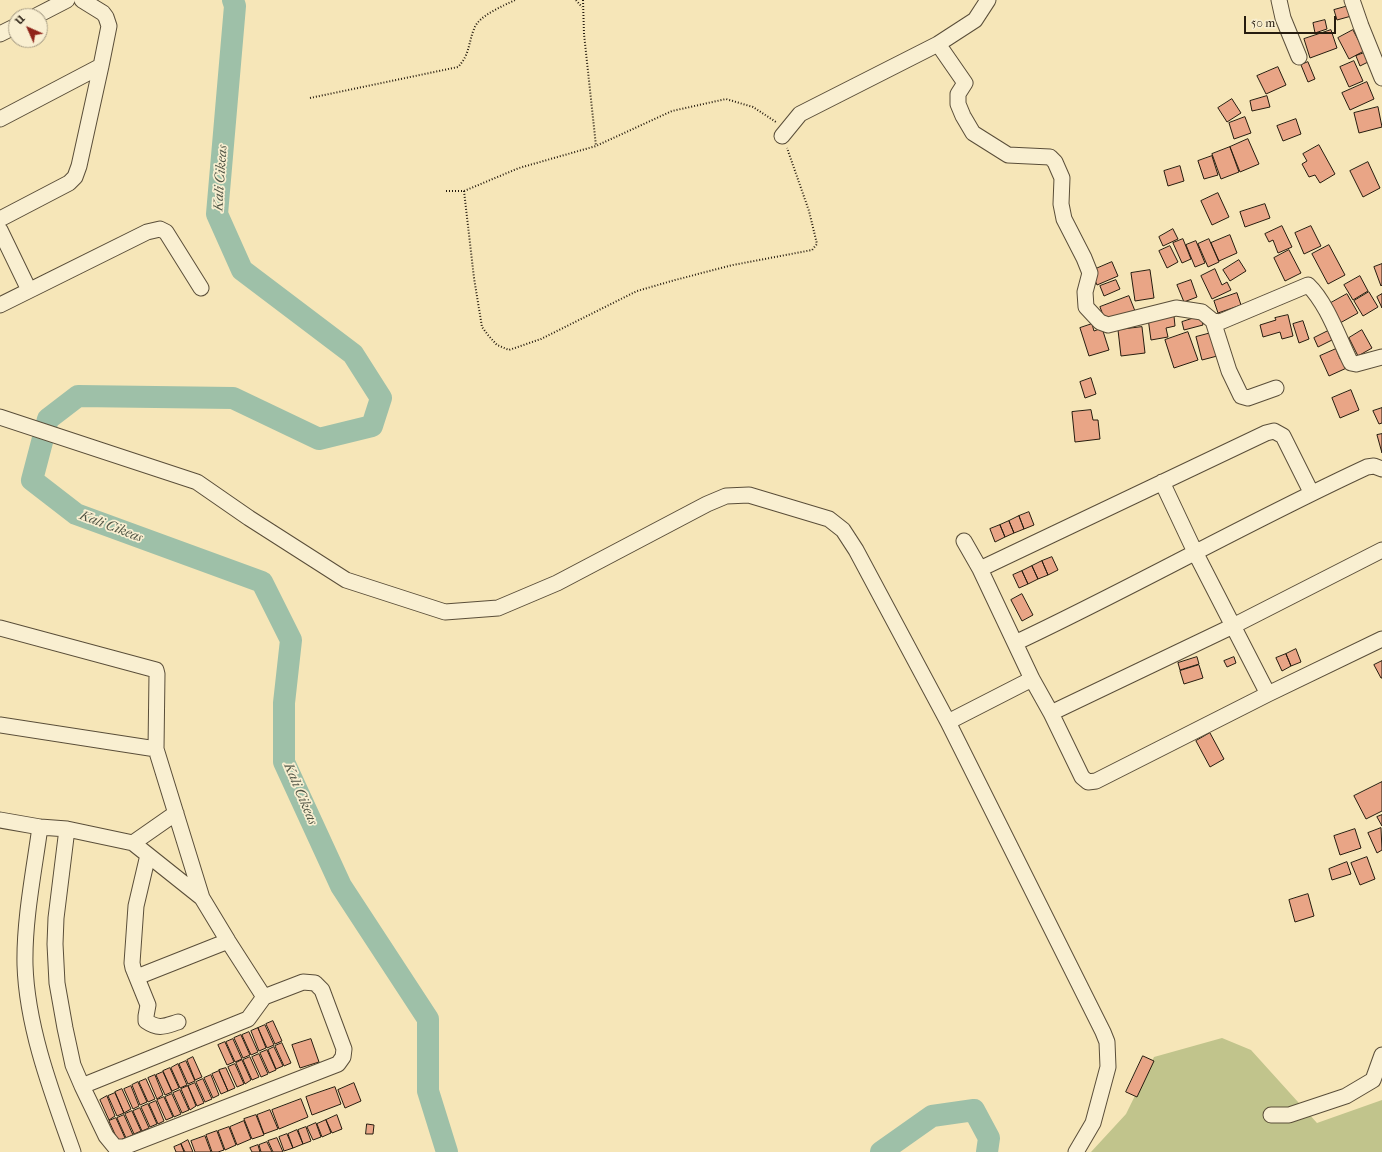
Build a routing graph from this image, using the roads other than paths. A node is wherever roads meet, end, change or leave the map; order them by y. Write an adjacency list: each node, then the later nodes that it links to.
1 (67, 0): 6 (street)
2 (82, 0): 9 (street)
3 (988, 0): 7 (street)
4 (1279, 0): 8 (street)
5 (1352, 0): 10 (street)
6 (48, 10)
7 (938, 44): 12 (street); 18 (street)
8 (1299, 57)
9 (102, 66): 11 (street); 13 (street)
10 (1382, 78)
11 (0, 119)
12 (782, 136)
13 (0, 219)
14 (0, 230): 16 (street)
15 (201, 288): 16 (street)
16 (29, 290): 17 (street)
17 (0, 305)
18 (1212, 321): 19 (street); 20 (street)
19 (1382, 356)
20 (1276, 388)
21 (0, 417): 36 (street)
22 (1382, 469): 24 (street)
23 (1162, 482): 24 (street); 27 (street); 28 (street)
24 (1311, 492): 27 (street)
25 (964, 541): 28 (street)
26 (1382, 550): 29 (street)
27 (1195, 552): 29 (street); 32 (street)
28 (980, 569): 32 (street)
29 (1233, 626): 34 (street); 35 (street)
30 (0, 628): 38 (street)
31 (1382, 639): 34 (street)
32 (1015, 643): 33 (street)
33 (1032, 679): 35 (street); 36 (street)
34 (1268, 694): 35 (street)
35 (1051, 713)
36 (948, 722): 54 (street)
37 (0, 726): 38 (street)
38 (156, 749): 39 (street)
39 (176, 814): 43 (street); 45 (street)
40 (0, 820): 41 (street)
41 (40, 827): 42 (street); 53 (street)
42 (68, 829): 43 (street); 51 (street)
43 (133, 843): 44 (street)
44 (148, 855): 45 (street); 47 (street)
45 (202, 898): 46 (street)
46 (228, 941): 47 (street); 48 (street)
47 (138, 977): 49 (street)
48 (264, 997): 51 (street); 51 (street)
49 (178, 1022)
50 (1382, 1055): 52 (street)
51 (82, 1086)
52 (1271, 1115)
53 (73, 1152)
54 (1076, 1152)

